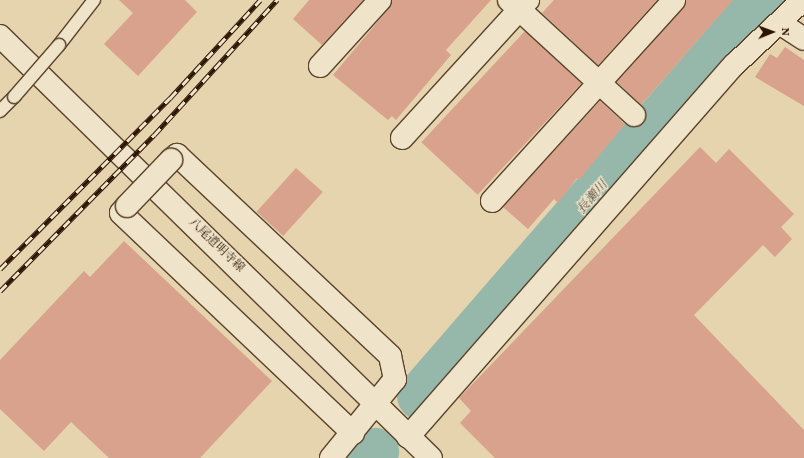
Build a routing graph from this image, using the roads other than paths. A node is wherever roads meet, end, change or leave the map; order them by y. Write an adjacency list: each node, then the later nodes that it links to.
1 (94, 0): 11 (lane, bridge)
2 (380, 0): 9 (street)
3 (674, 0): 10 (street)
4 (803, 0): 6 (street)
5 (519, 3): 10 (street); 13 (street)
6 (781, 24): 8 (street); 17 (street)
7 (0, 36): 15 (street, 八尾道明寺線)
8 (804, 39)
9 (320, 66)
10 (599, 83): 12 (street); 14 (street)
11 (0, 111)
12 (634, 115)
13 (402, 138)
14 (492, 201)
15 (375, 404): 16 (street); 16 (street, bridge); 17 (street, 八尾道明寺線)
16 (353, 433): 18 (street)
17 (408, 437): 19 (street, 八尾道明寺線)
18 (331, 458)
19 (431, 458)

